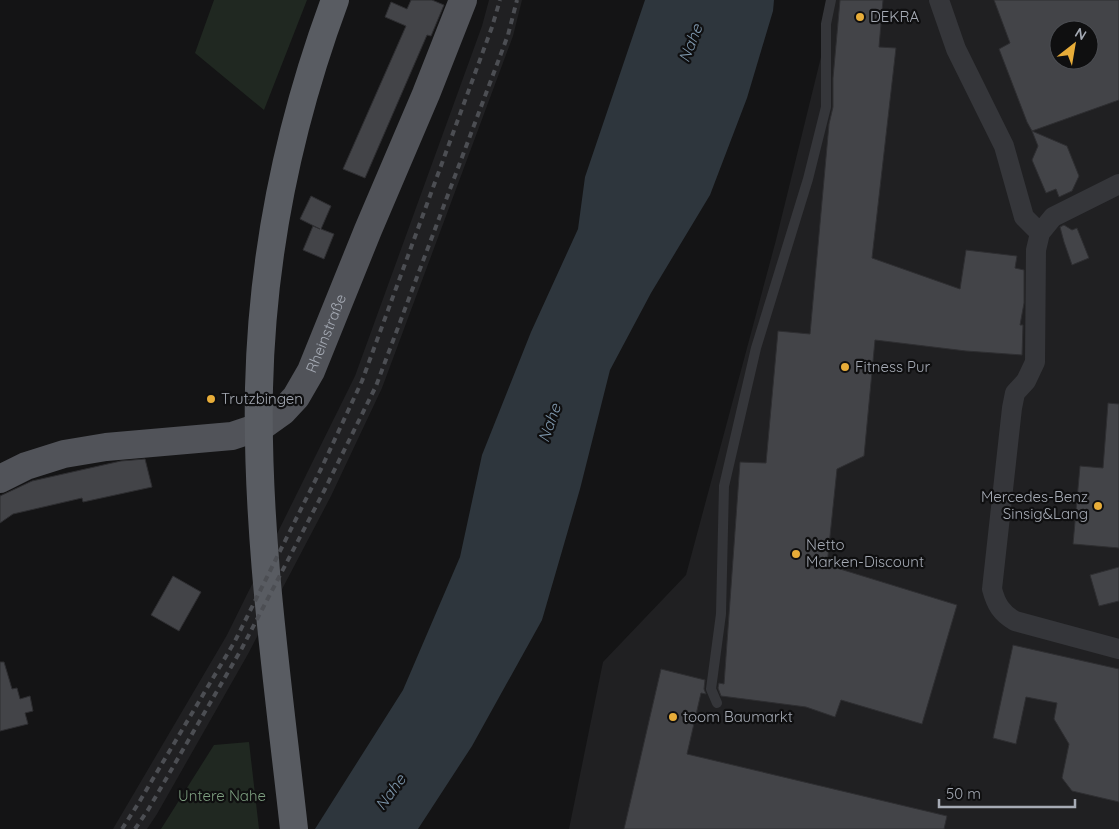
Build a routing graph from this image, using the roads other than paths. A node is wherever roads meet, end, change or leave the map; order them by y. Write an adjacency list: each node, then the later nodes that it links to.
1 (335, 0): 10 (highway)
2 (831, 0): 9 (lane)
3 (939, 0): 6 (street)
4 (458, 2): 7 (main road, Rheinstraße)
5 (1119, 184): 6 (street)
6 (1040, 233): 8 (street)
7 (0, 479)
8 (1119, 649)
9 (716, 703)
10 (294, 829)

